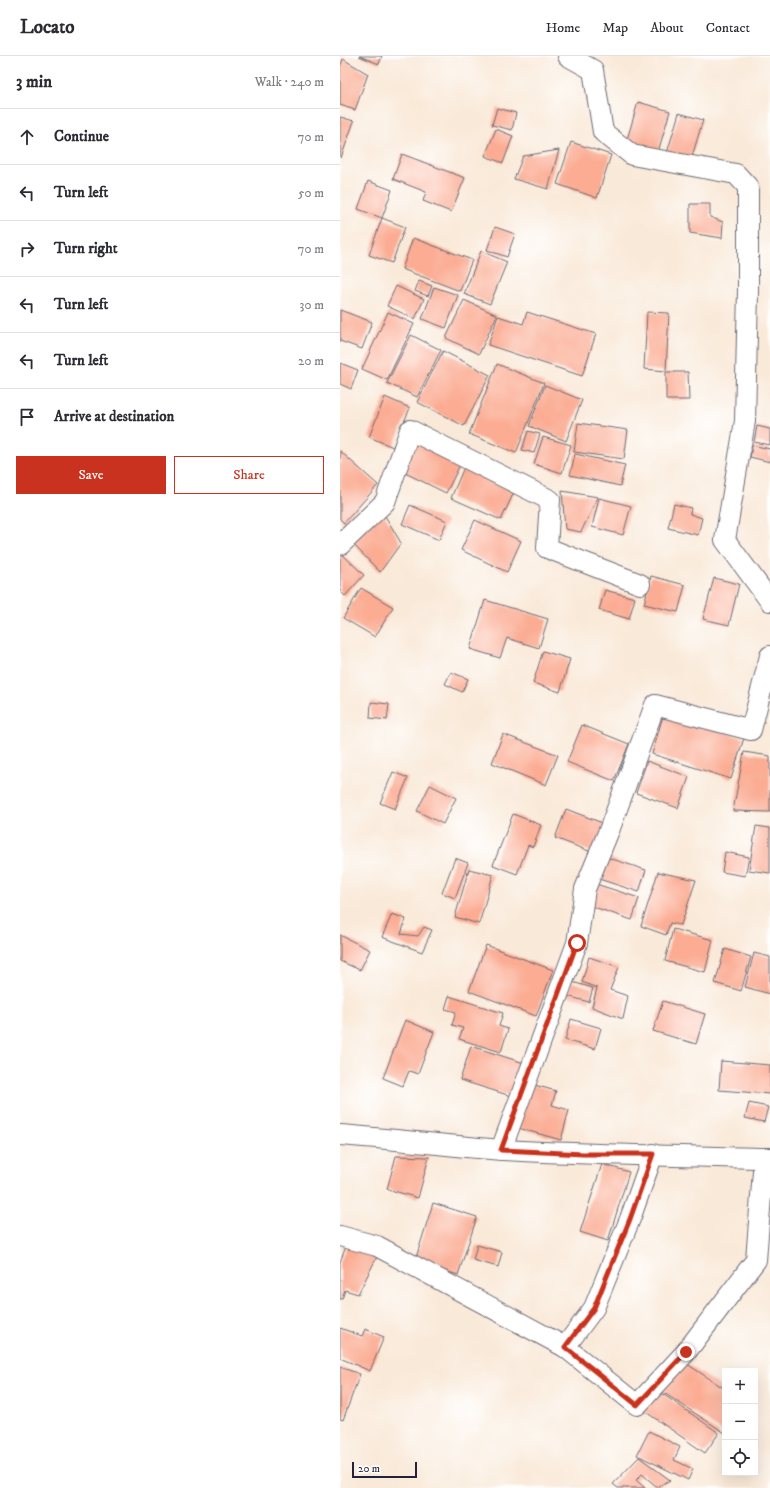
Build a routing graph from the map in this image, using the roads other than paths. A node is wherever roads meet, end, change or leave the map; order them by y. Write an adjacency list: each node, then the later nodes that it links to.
1 (568, 56): 4 (street)
2 (340, 545): 3 (street)
3 (640, 584)
4 (770, 601)
5 (770, 656): 7 (street)
6 (340, 1135): 7 (street)
7 (501, 1150): 8 (street)
8 (653, 1154): 9 (street); 11 (street)
9 (767, 1158): 11 (street)
10 (340, 1236): 11 (street)
11 (565, 1347)

